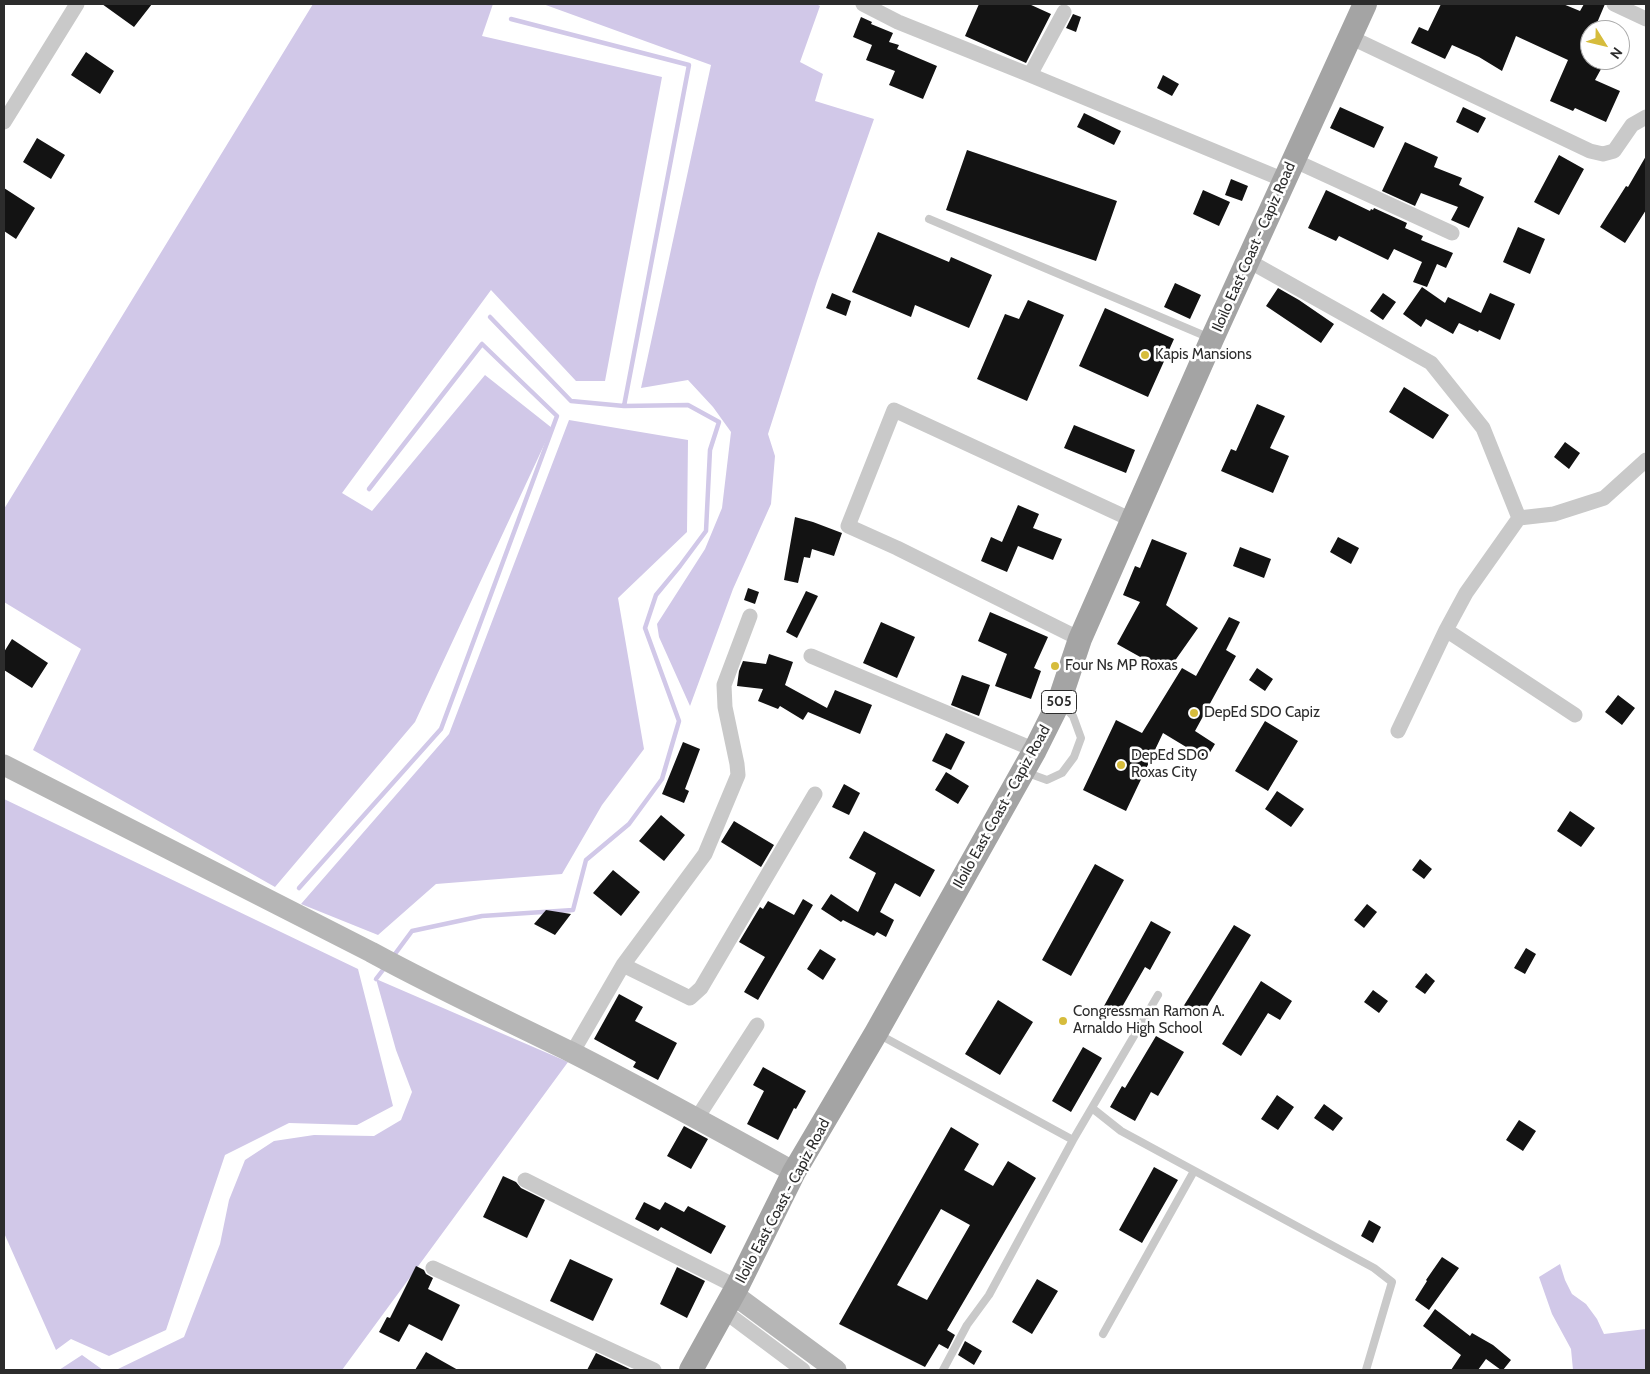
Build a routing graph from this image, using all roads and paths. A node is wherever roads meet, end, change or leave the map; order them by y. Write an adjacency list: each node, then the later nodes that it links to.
1 (76, 4): 10 (street)
2 (863, 4): 8 (street)
3 (1365, 4): 7 (main road, Iloilo East Coast - Capiz Road / 505)
4 (1614, 4): 6 (street)
5 (1064, 12): 8 (street)
6 (1646, 19)
7 (1350, 37): 9 (street); 11 (main road, Iloilo East Coast - Capiz Road / 505)
8 (1030, 75): 11 (street)
9 (1646, 117)
10 (4, 122)
11 (1289, 170): 13 (street); 14 (main road, Iloilo East Coast - Capiz Road / 505)
12 (930, 219): 15 (lane)
13 (1452, 233)
14 (1247, 260): 15 (main road, Iloilo East Coast - Capiz Road / 505); 17 (street)
15 (1212, 339): 18 (main road, Iloilo East Coast - Capiz Road / 505)
16 (1646, 460): 17 (street)
17 (1519, 518): 20 (street)
18 (1132, 520): 21 (main road, Iloilo East Coast - Capiz Road / 505); 21 (street)
19 (750, 616): 30 (street)
20 (1446, 630): 24 (street); 25 (street)
21 (1080, 639): 23 (main road, Iloilo East Coast - Capiz Road / 505)
22 (811, 656): 26 (street)
23 (1059, 702): 26 (main road, Iloilo East Coast - Capiz Road / 505); 28 (lane)
24 (1575, 715)
25 (1398, 732)
26 (1035, 750): 28 (main road, Iloilo East Coast - Capiz Road / 505)
27 (4, 765): 34 (main road)
28 (1023, 771): 33 (main road, Iloilo East Coast - Capiz Road / 505)
29 (815, 794): 30 (street)
30 (622, 966): 34 (street)
31 (1158, 995): 35 (lane)
32 (757, 1025): 36 (street)
33 (876, 1033): 37 (lane); 39 (main road, Iloilo East Coast - Capiz Road / 505)
34 (572, 1053): 36 (main road)
35 (1092, 1108): 37 (lane); 38 (lane)
36 (697, 1118): 39 (main road)
37 (1074, 1140): 48 (lane)
38 (1194, 1171): 43 (lane); 49 (lane)
39 (794, 1172): 42 (main road, Iloilo East Coast - Capiz Road / 505)
40 (525, 1180): 42 (street)
41 (433, 1268): 44 (street)
42 (732, 1297): 45 (main road, Iloilo East Coast - Capiz Road / 505); 46 (street); 47 (main road)
43 (1104, 1334)
44 (654, 1370)
45 (691, 1370)
46 (803, 1370)
47 (836, 1370)
48 (943, 1370)
49 (1366, 1370)

